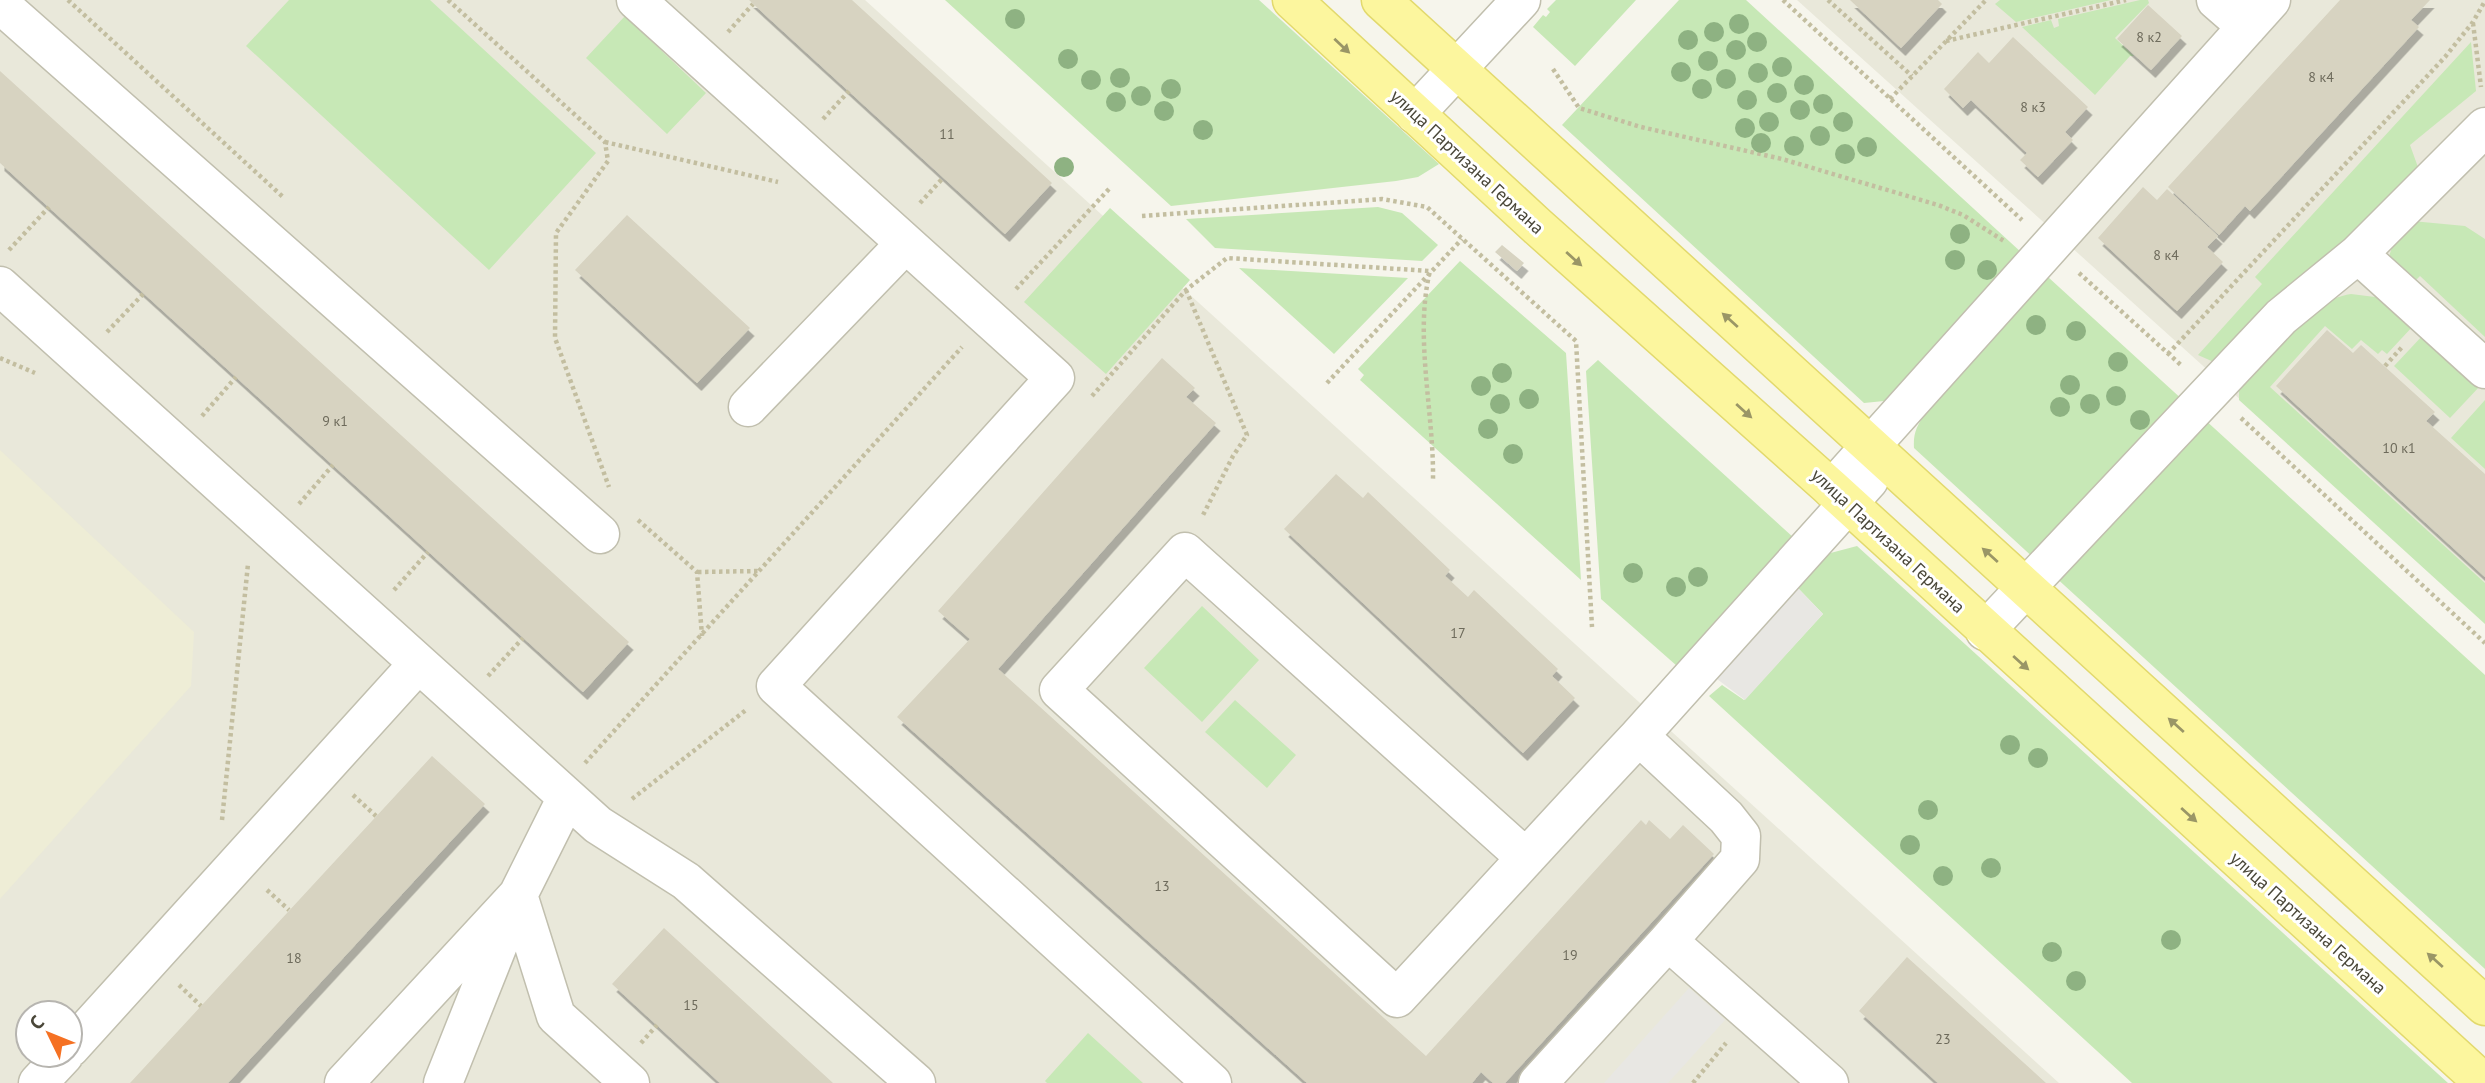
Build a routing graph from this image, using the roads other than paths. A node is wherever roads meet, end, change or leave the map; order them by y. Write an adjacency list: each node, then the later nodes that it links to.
1 (636, 0): 11 (street)
2 (1292, 0): 9 (main road, улица Партизана Германа, one-way to 9)
3 (1381, 0): 8 (main road)
4 (1521, 0): 8 (street)
5 (2216, 0): 7 (street)
6 (0, 1): 18 (street)
7 (2259, 14): 16 (street)
8 (1456, 70): 9 (street); 16 (main road, one-way to 8)
9 (1415, 114): 17 (main road, улица Партизана Германа, one-way to 17)
10 (2485, 127): 12 (street)
11 (905, 244): 15 (street); 35 (street)
12 (2358, 254): 14 (street); 19 (street)
13 (0, 286): 21 (street)
14 (2485, 369)
15 (748, 407)
16 (1877, 454): 17 (street); 19 (main road, one-way to 16)
17 (1840, 497): 20 (main road, улица Партизана Германа); 22 (street)
18 (600, 534)
19 (2025, 587): 20 (street); 27 (main road, one-way to 19)
20 (1985, 631): 38 (main road, улица Партизана Германа, one-way to 38)
21 (418, 664): 23 (street); 28 (street)
22 (1639, 736): 24 (street); 26 (street)
23 (567, 797): 25 (street); 34 (street)
24 (1526, 858): 24 (street)
25 (518, 895): 31 (street); 32 (street); 33 (street)
26 (1668, 941): 36 (street); 37 (street)
27 (2485, 1006)
28 (84, 1033)
29 (51, 1069): 30 (street)
30 (38, 1083)
31 (344, 1083)
32 (443, 1083)
33 (630, 1083)
34 (916, 1083)
35 (1212, 1083)
36 (1538, 1083)
37 (1829, 1083)
38 (2484, 1083)

